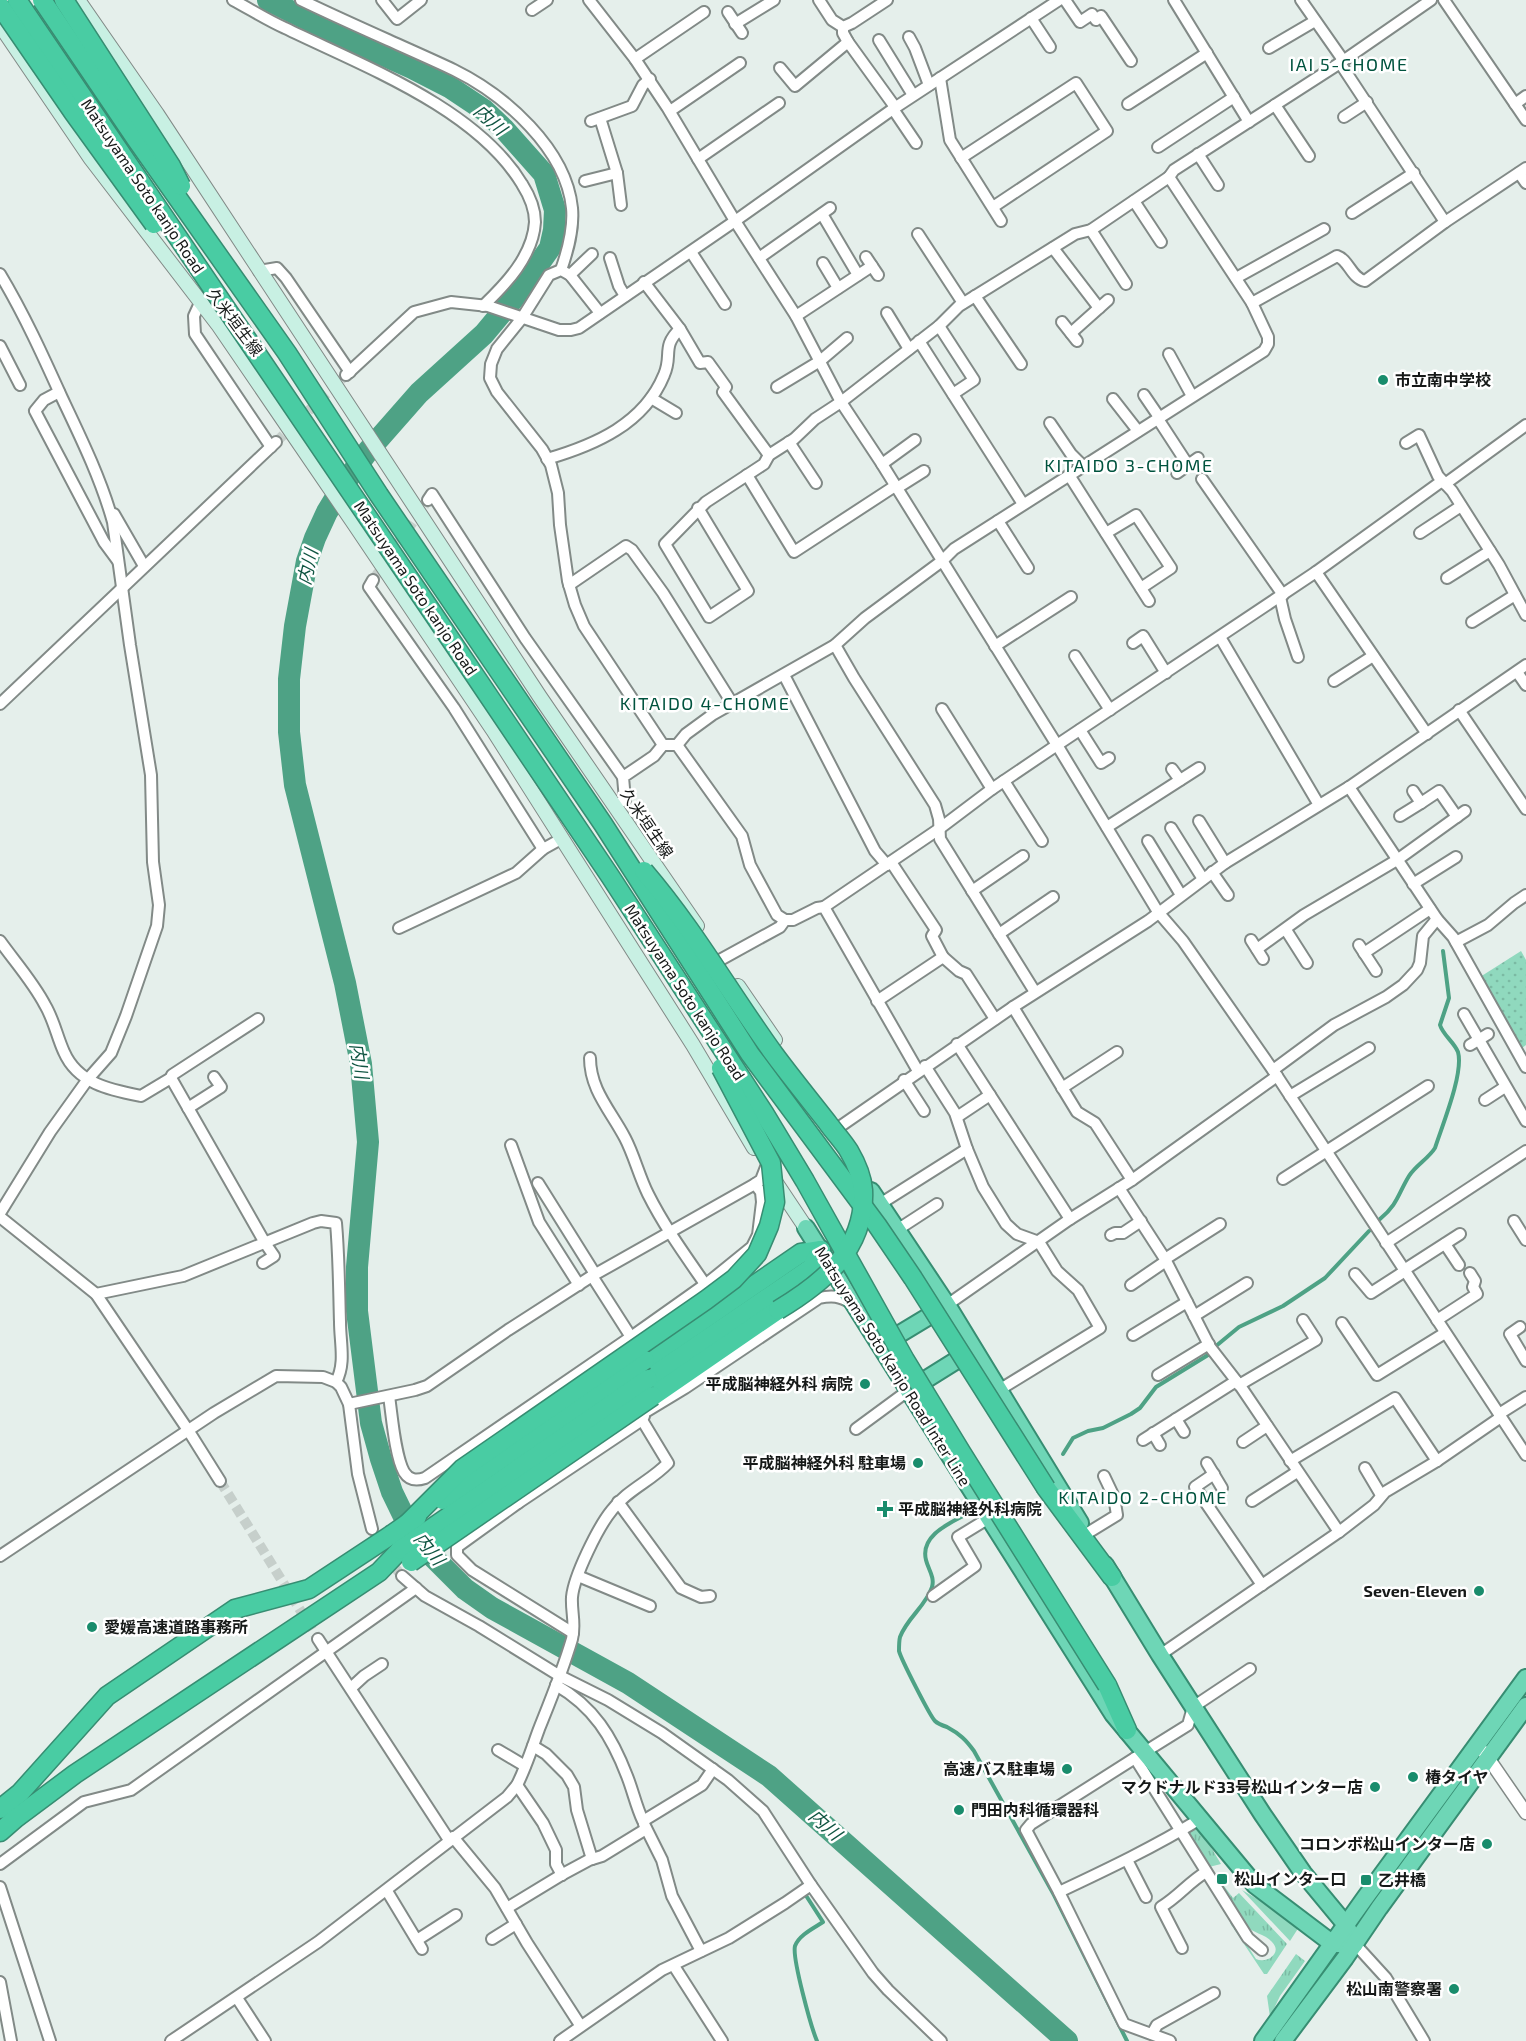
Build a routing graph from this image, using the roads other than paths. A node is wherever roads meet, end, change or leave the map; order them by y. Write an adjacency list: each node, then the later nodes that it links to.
1 (17, 0): 120 (highway, Matsuyama Soto kanjo Road, bridge)
2 (42, 0): 81 (highway, Matsuyama Soto kanjo Road, bridge)
3 (64, 0): 81 (highway, bridge)
4 (78, 0): 54 (main road)
5 (233, 0): 105 (street)
6 (301, 0): 92 (street)
7 (382, 0): 8 (street)
8 (421, 0)
9 (547, 0): 21 (street)
10 (589, 0): 36 (street)
11 (774, 0): 26 (street)
12 (819, 0): 28 (street)
13 (887, 0): 28 (street)
14 (1059, 0): 24 (street)
15 (1065, 0): 37 (street)
16 (1174, 0): 35 (street)
17 (1301, 0): 25 (street)
18 (1431, 0): 38 (street)
19 (1444, 0): 50 (street)
20 (0, 6): 120 (highway, bridge)
21 (532, 10)
22 (704, 12): 36 (street)
23 (728, 12): 26 (street)
24 (1031, 18): 33 (street); 41 (street)
25 (1315, 21): 34 (street); 38 (street)
26 (735, 24): 29 (street)
27 (0, 25): 63 (main road, 久米垣生線)
28 (843, 27): 32 (street)
29 (742, 33)
30 (909, 37): 43 (street)
31 (879, 40): 44 (street)
32 (849, 42): 40 (street); 52 (street)
33 (1050, 47)
34 (1269, 48)
35 (1207, 53): 46 (street); 49 (street)
36 (635, 59): 42 (street)
37 (1131, 61)
38 (1341, 61): 47 (street); 51 (street)
39 (740, 63): 53 (street)
40 (780, 68)
41 (940, 78): 43 (street); 62 (street)
42 (650, 79): 53 (street); 66 (street)
43 (929, 85): 44 (street)
44 (914, 95): 52 (street)
45 (1526, 96): 50 (street)
46 (1234, 97): 57 (street); 59 (street)
47 (1367, 102): 55 (street); 67 (street)
48 (778, 103): 64 (street)
49 (1128, 104)
50 (1515, 104): 56 (street)
51 (1275, 105): 57 (street); 61 (street)
52 (894, 108): 58 (street); 76 (street)
53 (670, 111): 64 (street)
54 (157, 114): 63 (main road); 91 (main road)
55 (1344, 117)
56 (1526, 120)
57 (1249, 122): 60 (street)
58 (916, 143)
59 (1158, 147)
60 (1198, 154): 68 (street); 71 (street)
61 (1310, 156)
62 (961, 158): 74 (street); 74 (street)
63 (91, 159): 101 (main road, 久米垣生線)
64 (698, 159): 76 (street)
65 (1522, 170): 70 (street); 78 (street)
66 (616, 172): 69 (street); 73 (street)
67 (1414, 173): 75 (street); 78 (street)
68 (1169, 177): 72 (street); 95 (street)
69 (585, 181)
70 (1526, 183)
71 (1218, 185)
72 (1134, 201): 80 (street); 83 (street)
73 (621, 205)
74 (993, 207): 77 (street)
75 (1352, 213)
76 (735, 221): 85 (street); 88 (street)
77 (1001, 221)
78 (1445, 222): 104 (street)
79 (1324, 229): 95 (street)
80 (1091, 230): 84 (street); 97 (street)
81 (203, 231): 218 (highway, Matsuyama Soto kanjo Road, bridge)
82 (918, 234): 103 (street)
83 (1161, 242)
84 (1053, 248): 100 (street); 110 (street)
85 (691, 252): 96 (street); 102 (street)
86 (592, 254): 92 (street)
87 (610, 258): 99 (street)
88 (759, 258): 94 (street); 108 (street)
89 (823, 263): 98 (street)
90 (872, 266): 94 (street)
91 (259, 271): 105 (street); 213 (main road, 久米垣生線)
92 (565, 272): 106 (street); 109 (street)
93 (0, 274): 123 (street)
94 (858, 274): 98 (street)
95 (1236, 278): 104 (street)
96 (644, 282): 99 (street); 112 (street)
97 (1126, 284)
98 (838, 288): 108 (street)
99 (625, 296): 106 (street)
100 (975, 296): 103 (street); 119 (street)
101 (200, 303): 165 (street); 222 (main road, 久米垣生線)
102 (725, 303)
103 (963, 303): 111 (street)
104 (1252, 303): 126 (street)
105 (485, 306): 109 (street)
106 (600, 313): 109 (street)
107 (887, 313): 116 (street)
108 (796, 316): 118 (street)
109 (519, 317): 140 (street)
110 (1062, 322)
111 (939, 326): 114 (street); 124 (street)
112 (680, 329): 127 (street); 138 (street)
113 (847, 338): 118 (street)
114 (919, 341): 116 (street); 124 (street)
115 (0, 346): 121 (street)
116 (909, 349): 129 (street)
117 (1169, 354): 126 (street)
118 (820, 362): 122 (street); 129 (street)
119 (1021, 364)
120 (267, 367): 232 (highway, Matsuyama Soto kanjo Road, bridge)
121 (20, 385)
122 (777, 387)
123 (59, 392): 155 (street); 164 (street)
124 (953, 394): 156 (street)
125 (1144, 395): 131 (street)
126 (1192, 396): 131 (street)
127 (651, 398): 130 (street); 140 (street)
128 (1113, 399): 134 (street)
129 (841, 402): 136 (street); 141 (street)
130 (676, 413)
131 (1158, 418): 134 (street); 142 (street)
132 (1050, 423): 143 (street)
133 (1526, 425): 150 (street)
134 (1138, 431): 143 (street)
135 (915, 440): 141 (street)
136 (789, 442): 138 (street); 149 (street)
137 (1406, 443): 150 (street)
138 (769, 455): 146 (street)
139 (1198, 458): 142 (street)
140 (547, 459): 170 (street)
141 (882, 464): 151 (street)
142 (1188, 465): 145 (street)
143 (1083, 466): 147 (street)
144 (924, 471): 151 (street)
145 (1177, 473)
146 (747, 475): 151 (street); 158 (street)
147 (1069, 475): 156 (street); 160 (street)
148 (1202, 479): 153 (street)
149 (816, 483)
150 (1444, 483): 157 (street); 167 (street)
151 (896, 487): 163 (street)
152 (1224, 490): 153 (street)
153 (1214, 496): 174 (street)
154 (428, 500): 206 (street)
155 (108, 503): 164 (street); 165 (street)
156 (1023, 504): 159 (street)
157 (1461, 506): 161 (street); 162 (street)
158 (698, 508): 158 (street)
159 (998, 521): 163 (street); 166 (street)
160 (1106, 533): 172 (street); 172 (street)
161 (1420, 533)
162 (1490, 551): 168 (street); 173 (street)
163 (942, 561): 182 (street); 184 (street)
164 (120, 564): 171 (street)
165 (144, 566): 171 (street)
166 (1028, 568)
167 (1316, 572): 174 (street); 186 (street)
168 (1446, 578)
169 (374, 580): 225 (street)
170 (569, 585): 193 (street); 200 (street)
171 (123, 586): 194 (street); 271 (street)
172 (1141, 588): 176 (street)
173 (1515, 595): 177 (street); 178 (street)
174 (1282, 596): 179 (street); 183 (street)
175 (1071, 597): 184 (street)
176 (1149, 601)
177 (1526, 615)
178 (1472, 622)
179 (1220, 637): 189 (street); 214 (street)
180 (1305, 641): 183 (street)
181 (1133, 643): 189 (street)
182 (836, 645): 190 (street); 221 (street)
183 (1294, 645): 187 (street)
184 (995, 646): 202 (street)
185 (1075, 656): 196 (street)
186 (1373, 656): 191 (street); 199 (street)
187 (1298, 657)
188 (1521, 669): 192 (street); 197 (street)
189 (1166, 673): 196 (street)
190 (784, 675): 193 (street); 229 (street)
191 (1334, 681)
192 (1526, 685)
193 (732, 703): 201 (street)
194 (0, 704)
195 (942, 709): 210 (street)
196 (1110, 710): 198 (street)
197 (1459, 710): 199 (street); 215 (street)
198 (1080, 730): 202 (street); 203 (street)
199 (1427, 734): 209 (street)
200 (663, 745): 201 (street); 206 (street)
201 (677, 745): 243 (street)
202 (1057, 745): 208 (street); 219 (street)
203 (1109, 758)
204 (1199, 768): 207 (street)
205 (1172, 769): 207 (street)
206 (623, 777): 213 (street)
207 (1180, 780): 219 (street)
208 (1004, 781): 210 (street); 223 (street)
209 (1348, 787): 214 (street); 228 (street)
210 (992, 789): 221 (street)
211 (1413, 791): 212 (street)
212 (1421, 803): 216 (street); 228 (street)
213 (614, 805): 222 (main road); 251 (main road, 久米垣生線)
214 (1319, 805): 230 (street)
215 (1526, 809)
216 (1400, 816)
217 (1199, 821): 230 (street)
218 (603, 824): 377 (highway, bridge); 379 (highway, Matsuyama Soto kanjo Road, bridge)
219 (1107, 827): 241 (street)
220 (1171, 828): 231 (street)
221 (939, 829): 229 (street); 234 (street)
222 (561, 838): 225 (street); 265 (main road)
223 (1042, 841)
224 (1148, 841): 235 (street)
225 (543, 849): 244 (street)
226 (1023, 856): 234 (street)
227 (1456, 857): 233 (street)
228 (1397, 860): 233 (street); 245 (street)
229 (889, 863): 239 (street); 250 (street)
230 (1225, 863): 231 (street)
231 (1207, 875): 235 (street); 236 (street)
232 (610, 876): 372 (highway, bridge); 396 (highway, Matsuyama Soto kanjo Road, bridge)
233 (1413, 884): 240 (street)
234 (972, 891): 246 (street)
235 (1181, 895): 241 (street)
236 (1228, 895)
237 (1526, 895): 248 (street)
238 (1053, 897): 246 (street)
239 (824, 907): 243 (street); 255 (street)
240 (1430, 909): 242 (street); 253 (street)
241 (1158, 912): 254 (street); 268 (street)
242 (1437, 919): 248 (street); 268 (street)
243 (785, 920): 251 (street)
244 (399, 928)
245 (1286, 930): 249 (street); 252 (street)
246 (999, 934): 254 (street)
247 (0, 940): 271 (street)
248 (1456, 942): 266 (street)
249 (1257, 950)
250 (943, 957): 255 (street); 259 (street)
251 (720, 960): 260 (main road, 久米垣生線)
252 (1307, 963)
253 (1376, 971)
254 (1035, 992): 256 (street)
255 (877, 1001): 267 (street)
256 (1013, 1007): 259 (street); 275 (street)
257 (1464, 1014): 274 (street)
258 (258, 1019): 270 (street)
259 (995, 1019): 261 (street)
260 (761, 1020): 265 (main road); 283 (main road, 久米垣生線)
261 (957, 1044): 267 (street); 276 (street)
262 (1369, 1048): 277 (street)
263 (1117, 1052): 275 (street)
264 (590, 1058): 303 (street)
265 (702, 1060): 288 (main road)
266 (1526, 1067)
267 (922, 1068): 272 (street); 281 (street)
268 (1275, 1073): 277 (street); 290 (street)
269 (214, 1077): 279 (street)
270 (171, 1078): 271 (street); 279 (street)
271 (87, 1079): 296 (street)
272 (904, 1080): 280 (street); 283 (street)
273 (1428, 1086): 286 (street)
274 (1505, 1087): 278 (street); 282 (street)
275 (1062, 1088): 290 (street)
276 (990, 1095): 281 (street); 297 (street)
277 (1290, 1096): 286 (street)
278 (1485, 1100)
279 (189, 1108): 308 (street)
280 (924, 1111)
281 (957, 1117): 285 (street)
282 (1526, 1121)
283 (835, 1130): 294 (main road, 久米垣生線)
284 (511, 1145): 321 (street)
285 (967, 1149): 294 (street); 307 (street)
286 (1326, 1151): 289 (street); 309 (street)
287 (1526, 1151): 309 (street)
288 (766, 1167): 292 (street); 301 (main road)
289 (1283, 1179)
290 (1132, 1180): 293 (street)
291 (538, 1183): 318 (street)
292 (755, 1184): 303 (street); 320 (street)
293 (1119, 1188): 297 (street); 298 (street)
294 (876, 1197): 302 (highway); 311 (highway)
295 (937, 1204): 302 (street)
296 (0, 1215): 323 (street)
297 (1070, 1218): 307 (street)
298 (1142, 1221): 305 (street); 312 (street)
299 (1514, 1221): 306 (street)
300 (1220, 1224): 312 (street)
301 (806, 1228): 311 (highway, Matsuyama Soto Kanjo Road Inter Line)
302 (897, 1230): 325 (highway)
303 (670, 1232): 318 (street); 320 (street)
304 (1460, 1234): 310 (street)
305 (1111, 1235)
306 (1526, 1240)
307 (1039, 1242): 325 (street); 343 (street)
308 (265, 1243): 313 (street); 323 (street); 340 (street)
309 (1386, 1243): 315 (street)
310 (1445, 1244): 314 (street); 315 (street)
311 (821, 1250): 326 (highway, Matsuyama Soto Kanjo Road Inter Line); 372 (highway, bridge); 377 (highway, bridge)
312 (1166, 1260): 322 (street); 324 (street)
313 (263, 1263)
314 (1459, 1265)
315 (1404, 1271): 317 (street); 329 (street)
316 (1470, 1273): 329 (street)
317 (1355, 1274)
318 (594, 1275): 321 (street); 334 (street)
319 (1247, 1282): 327 (street)
320 (705, 1284): 334 (street)
321 (579, 1285): 344 (street)
322 (1131, 1285)
323 (96, 1294): 352 (street)
324 (1187, 1302): 327 (street); 333 (street)
325 (947, 1305): 336 (highway); 337 (highway)
326 (856, 1306): 336 (highway, Matsuyama Soto Kanjo Road Inter Line); 347 (street)
327 (1194, 1316): 335 (street)
328 (1303, 1320): 341 (street)
329 (1437, 1320): 332 (street)
330 (1342, 1323): 332 (street)
331 (1520, 1328): 338 (street)
332 (1445, 1333): 348 (street)
333 (1133, 1335)
334 (631, 1337): 347 (street); 355 (street)
335 (1209, 1344): 339 (street); 341 (street)
336 (880, 1346): 342 (highway, Matsuyama Soto Kanjo Road Inter Line)
337 (974, 1349): 342 (highway); 343 (highway)
338 (1526, 1361)
339 (1158, 1375)
340 (336, 1382): 346 (street); 352 (street)
341 (1238, 1383): 349 (street); 350 (street)
342 (909, 1390): 351 (street); 371 (highway, Matsuyama Soto Kanjo Road Inter Line)
343 (999, 1390): 375 (highway)
344 (386, 1397): 346 (street); 355 (street)
345 (1526, 1397): 348 (street)
346 (352, 1404): 373 (street)
347 (644, 1415): 369 (street); 370 (street)
348 (1500, 1416): 357 (street); 359 (street)
349 (1176, 1419): 353 (street); 356 (street)
350 (1267, 1426): 354 (street); 358 (street)
351 (856, 1429)
352 (188, 1430): 365 (street); 376 (street)
353 (1184, 1432)
354 (1243, 1442)
355 (477, 1443): 370 (street)
356 (1160, 1445)
357 (1526, 1455)
358 (1290, 1461): 359 (street); 362 (street)
359 (1437, 1461): 367 (street)
360 (1207, 1463): 363 (street)
361 (1365, 1468): 367 (street)
362 (1297, 1472): 368 (street); 374 (street)
363 (1214, 1474): 366 (street); 380 (street)
364 (1104, 1476): 375 (street)
365 (220, 1481)
366 (1222, 1488)
367 (1382, 1495): 374 (street)
368 (1252, 1501)
369 (618, 1502): 378 (street); 382 (street)
370 (518, 1503): 385 (street)
371 (989, 1518): 383 (street); 396 (highway, Matsuyama Soto Kanjo Road Inter Line)
372 (406, 1524): 377 (highway, bridge)
373 (372, 1529)
374 (1339, 1532): 380 (street)
375 (1086, 1534): 379 (highway)
376 (0, 1556)
377 (401, 1556): 381 (street); 405 (highway); 405 (highway)
378 (578, 1576): 384 (street); 385 (street)
379 (1112, 1577): 388 (highway)
380 (1262, 1585): 388 (street)
381 (416, 1588): 387 (street); 391 (street)
382 (710, 1596)
383 (933, 1596)
384 (650, 1606)
385 (573, 1635): 391 (street)
386 (318, 1639): 387 (street)
387 (326, 1651): 393 (street); 415 (street)
388 (1160, 1655): 395 (highway)
389 (382, 1664): 393 (street)
390 (1250, 1669): 395 (street)
391 (560, 1677): 398 (street); 403 (street); 409 (street)
392 (1526, 1678): 397 (highway)
393 (351, 1688): 412 (street)
394 (1526, 1706): 401 (highway)
395 (1193, 1707): 400 (street); 426 (highway)
396 (1127, 1730): 400 (highway, Matsuyama Soto Kanjo Road Inter Line)
397 (1478, 1743): 401 (street); 426 (highway)
398 (533, 1746): 402 (street); 413 (street)
399 (498, 1750): 402 (street)
400 (1140, 1755): 408 (highway, Matsuyama Soto Kanjo Road Inter Line); 410 (street); 421 (street)
401 (1488, 1758): 407 (street); 429 (highway)
402 (525, 1766): 404 (street)
403 (713, 1768): 409 (street); 418 (street)
404 (517, 1785): 412 (street); 417 (street)
405 (28, 1798): 406 (highway); 411 (highway)
406 (0, 1809)
407 (1526, 1813)
408 (1200, 1819): 410 (street); 428 (highway, Matsuyama Soto Kanjo Road Inter Line)
409 (644, 1825): 413 (street); 432 (street)
410 (1180, 1831): 414 (street); 416 (street)
411 (0, 1833)
412 (451, 1839): 420 (street); 423 (street)
413 (592, 1859): 417 (street)
414 (1127, 1860): 421 (street); 422 (street)
415 (0, 1864)
416 (1206, 1872): 430 (street); 431 (street)
417 (562, 1875): 423 (street)
418 (811, 1885): 432 (street); 447 (street)
419 (0, 1887): 442 (street)
420 (387, 1891): 424 (street); 436 (street)
421 (1059, 1892): 439 (street)
422 (1146, 1897)
423 (507, 1908): 425 (street)
424 (456, 1915)
425 (516, 1924): 427 (street); 438 (street)
426 (1346, 1925): 428 (highway); 429 (highway)
427 (492, 1939)
428 (1333, 1944): 429 (highway); 437 (highway)
429 (1355, 1944): 440 (highway); 450 (street)
430 (1182, 1948)
431 (1262, 1950)
432 (701, 1951): 433 (street)
433 (674, 1966): 438 (street); 446 (street)
434 (0, 1982): 441 (street)
435 (1214, 1993): 439 (street)
436 (237, 1998): 443 (street); 444 (street)
437 (1281, 2016): 440 (street); 449 (highway)
438 (580, 2025): 445 (street)
439 (1152, 2034): 448 (street)
440 (1290, 2038)
441 (12, 2041)
442 (50, 2041)
443 (171, 2041)
444 (265, 2041)
445 (560, 2041)
446 (722, 2041)
447 (942, 2041)
448 (1170, 2041)
449 (1263, 2041)
450 (1424, 2041)

